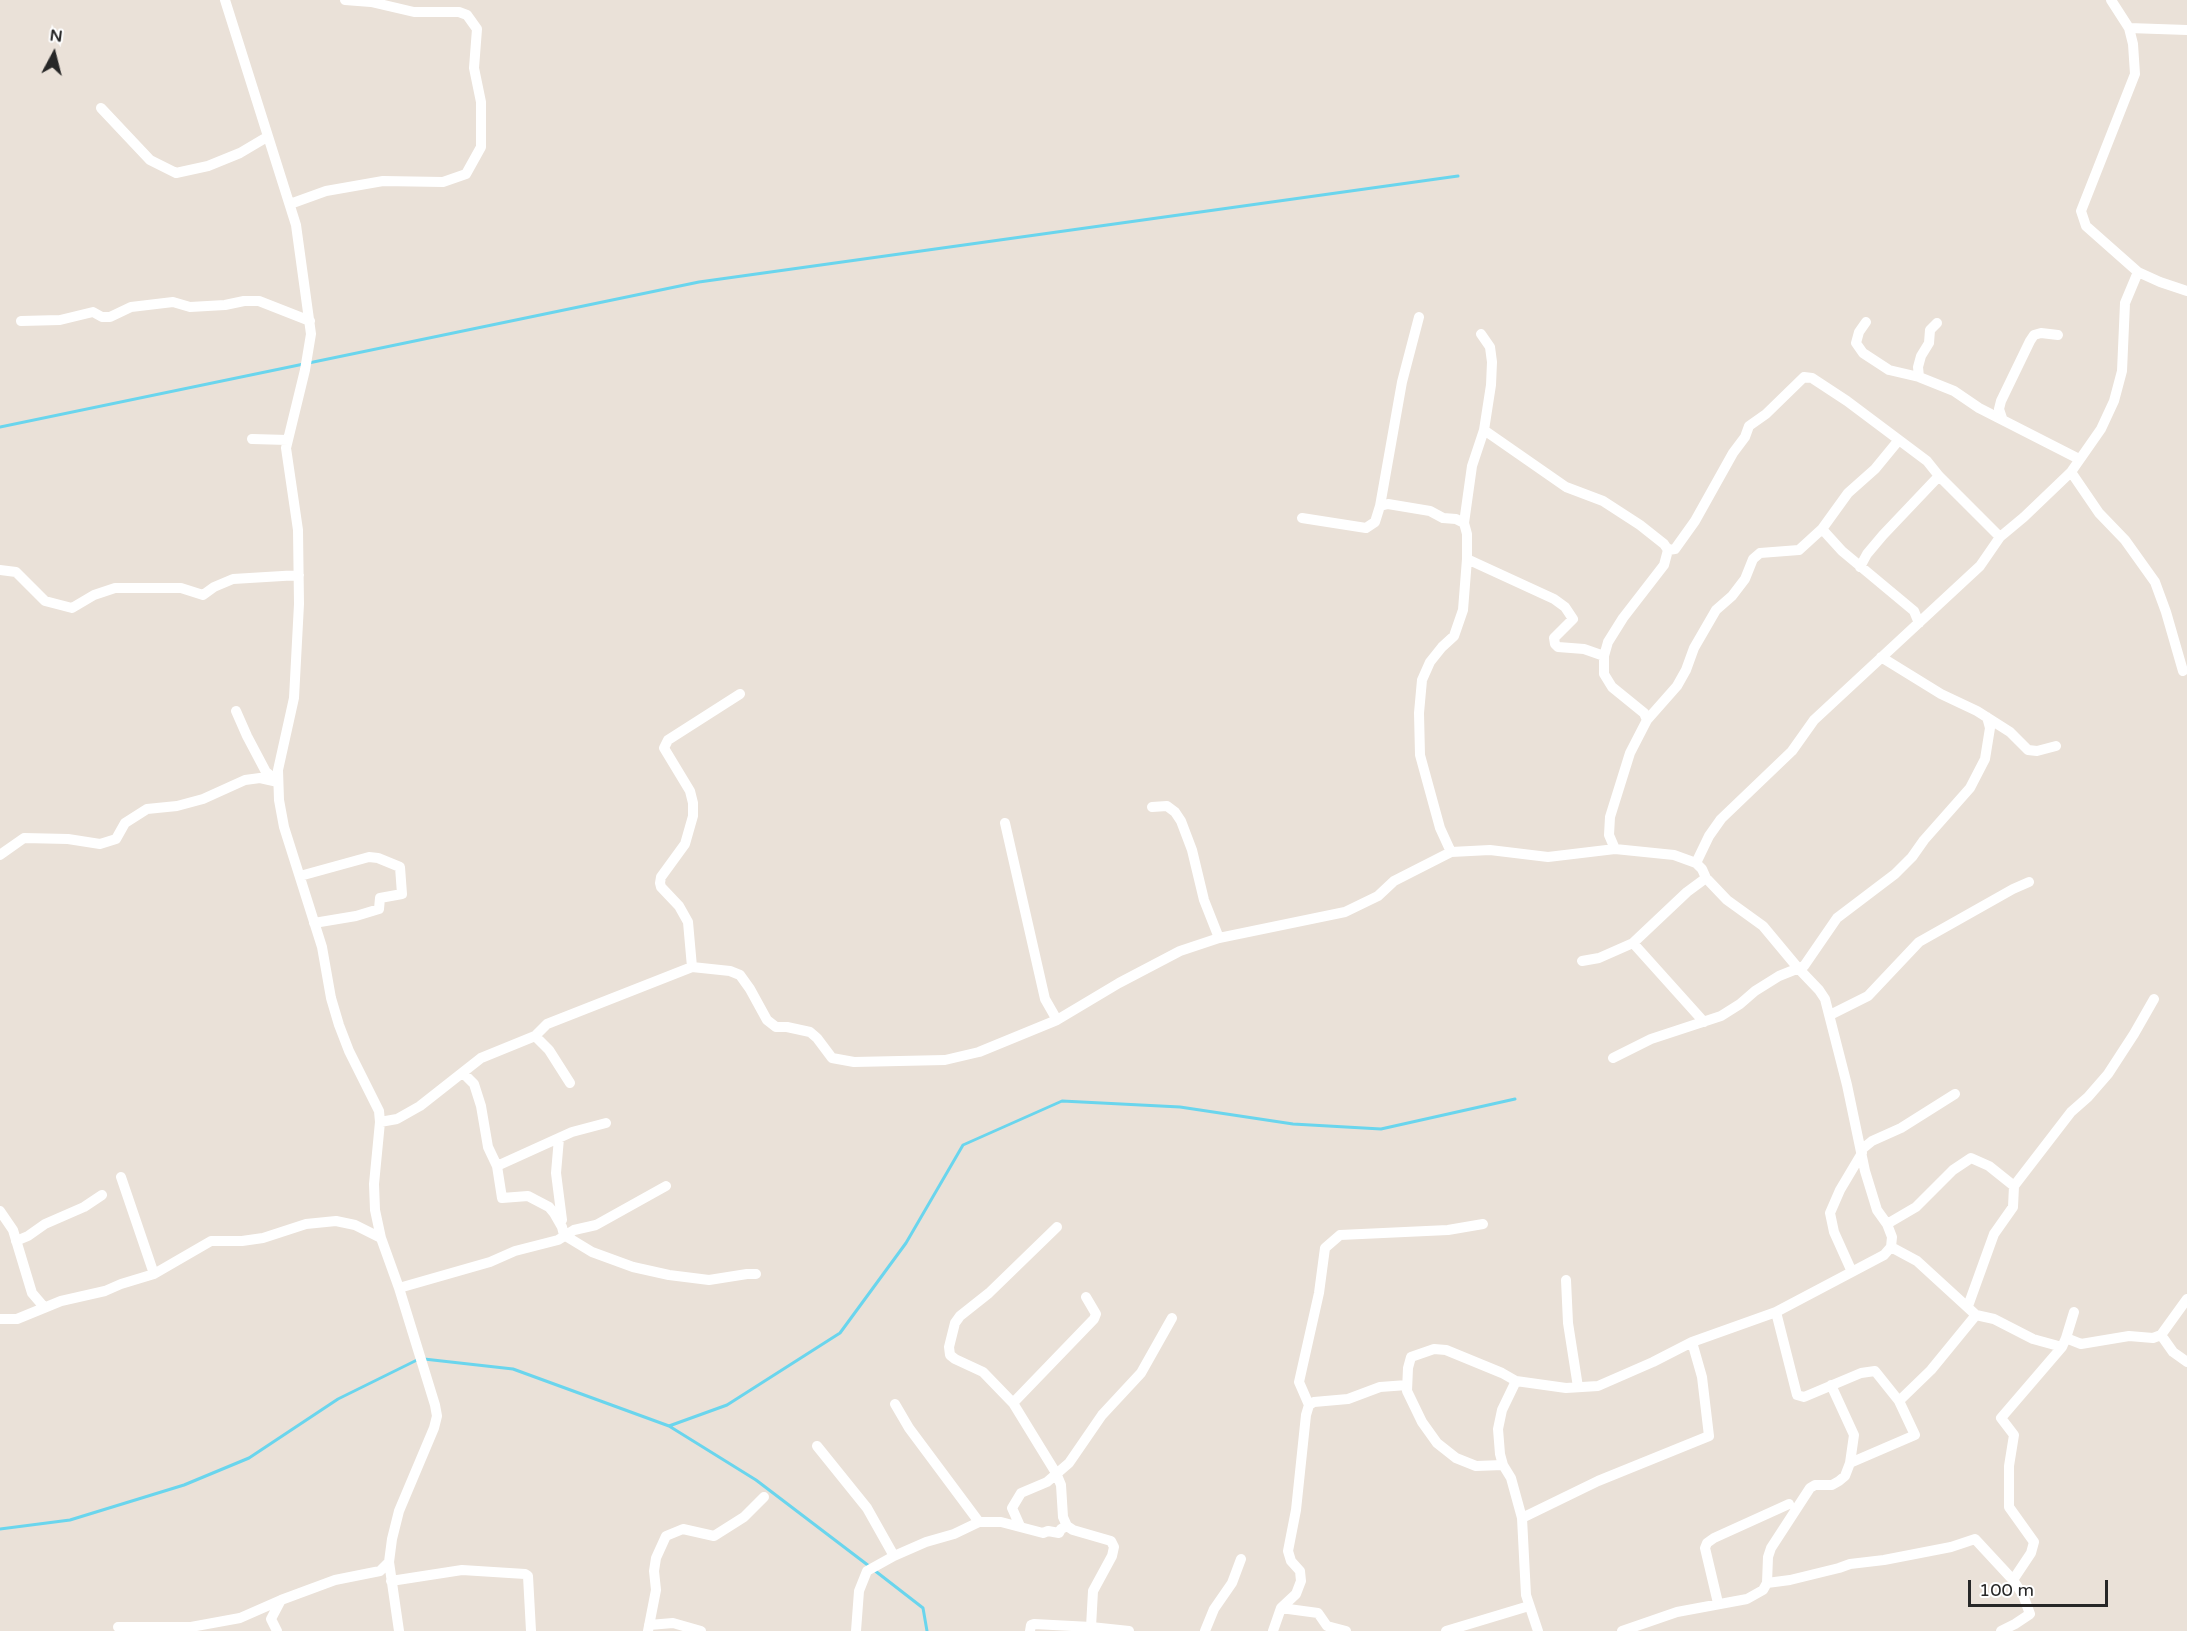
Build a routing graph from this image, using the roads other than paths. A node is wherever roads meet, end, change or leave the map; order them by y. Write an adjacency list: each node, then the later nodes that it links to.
1 (225, 0): 7 (street)
2 (345, 0): 8 (street)
3 (2111, 0): 4 (street)
4 (2129, 28): 5 (street); 9 (street)
5 (2187, 30)
6 (101, 108): 7 (street)
7 (267, 137): 8 (street)
8 (290, 204): 13 (street)
9 (2139, 272): 10 (street); 24 (street)
10 (2187, 291)
11 (1419, 317): 27 (street)
12 (21, 321): 13 (street)
13 (310, 321): 22 (street)
14 (1866, 322): 18 (street)
15 (1937, 323): 18 (street)
16 (1481, 334): 20 (street)
17 (2058, 335): 19 (street)
18 (1919, 376): 19 (street)
19 (2002, 418): 24 (street)
20 (1484, 430): 29 (street); 32 (street)
21 (252, 439): 22 (street)
22 (288, 440): 36 (street)
23 (1898, 441): 26 (street); 30 (street); 32 (street)
24 (2079, 459): 25 (street)
25 (2071, 472): 31 (street); 40 (street)
26 (1939, 476): 31 (street); 34 (street)
27 (1380, 506): 28 (street); 29 (street)
28 (1302, 518)
29 (1464, 523): 33 (street)
30 (1822, 529): 34 (street); 44 (street)
31 (2000, 537): 37 (street)
32 (1668, 550): 38 (street)
33 (1467, 559): 38 (street); 50 (street)
34 (1860, 567): 37 (street)
35 (0, 570): 36 (street)
36 (298, 575): 46 (street)
37 (1919, 623): 39 (street)
38 (1604, 656): 44 (street)
39 (1881, 657): 43 (street); 52 (street)
40 (2183, 671)
41 (740, 694): 60 (street)
42 (236, 711): 46 (street)
43 (1987, 717): 45 (street); 61 (street)
44 (1647, 720): 49 (street)
45 (2056, 746)
46 (278, 782): 51 (street); 53 (street)
47 (1152, 807): 57 (street)
48 (1005, 824): 64 (street)
49 (1615, 849): 50 (street); 52 (street)
50 (1451, 852): 57 (street)
51 (0, 855)
52 (1696, 863): 54 (street)
53 (300, 876): 56 (street); 56 (street)
54 (1706, 878): 58 (street); 61 (street)
55 (2029, 882): 63 (street)
56 (314, 923): 71 (street)
57 (1220, 938): 64 (street)
58 (1633, 943): 59 (street); 65 (street)
59 (1582, 961)
60 (692, 967): 64 (street); 66 (street)
61 (1798, 968): 63 (street); 65 (street)
62 (2154, 999): 78 (street)
63 (1830, 1015): 74 (street)
64 (1057, 1020)
65 (1704, 1022): 67 (street)
66 (535, 1036): 68 (street); 69 (street)
67 (1612, 1058)
68 (463, 1073): 71 (street); 75 (street)
69 (570, 1083)
70 (1955, 1094): 74 (street)
71 (380, 1122): 85 (street)
72 (606, 1123): 73 (street)
73 (559, 1138): 75 (street); 84 (street)
74 (1861, 1152): 82 (street); 88 (street)
75 (497, 1166): 84 (street)
76 (121, 1177): 89 (street)
77 (666, 1186): 84 (street)
78 (2014, 1186): 82 (street); 95 (street)
79 (102, 1194): 86 (street)
80 (0, 1211): 86 (street)
81 (1482, 1224): 113 (street)
82 (1887, 1224): 87 (street)
83 (1057, 1227): 111 (street)
84 (563, 1231): 90 (street); 92 (street)
85 (381, 1238): 89 (street); 92 (street)
86 (16, 1241): 96 (street)
87 (1891, 1247): 88 (street); 95 (street)
88 (1852, 1272): 97 (street)
89 (153, 1274): 96 (street)
90 (756, 1274)
91 (1566, 1280): 109 (street)
92 (399, 1288): 126 (street)
93 (1086, 1297): 111 (street)
94 (2187, 1299): 102 (street)
95 (1968, 1306): 99 (street)
96 (44, 1307): 101 (street)
97 (1776, 1312): 103 (street); 107 (street)
98 (2074, 1312): 104 (street)
99 (1976, 1315): 104 (street); 110 (street)
100 (1173, 1318): 117 (street)
101 (0, 1319)
102 (2161, 1335): 104 (street); 105 (street)
103 (1692, 1342): 109 (street); 120 (street)
104 (2064, 1342): 127 (street)
105 (2187, 1362)
106 (1516, 1381): 108 (street); 109 (street); 116 (street)
107 (1832, 1385): 110 (street); 115 (street)
108 (1407, 1386): 113 (street); 116 (street)
109 (1578, 1387)
110 (1899, 1401): 115 (street)
111 (1013, 1403): 117 (street)
112 (895, 1404): 121 (street)
113 (1309, 1405): 133 (street)
114 (817, 1446): 124 (street)
115 (1851, 1463): 129 (street)
116 (1503, 1466): 120 (street)
117 (1056, 1473): 122 (street); 123 (street)
118 (764, 1497): 136 (street)
119 (1789, 1504): 131 (street)
120 (1522, 1518): 132 (street)
121 (979, 1522): 122 (street); 124 (street)
122 (1020, 1526): 123 (street)
123 (1067, 1526): 135 (street)
124 (894, 1556): 142 (street)
125 (1241, 1559): 145 (street)
126 (389, 1562): 128 (street); 130 (street)
127 (2013, 1580): 129 (street); 151 (street)
128 (391, 1581): 138 (street); 140 (street)
129 (1767, 1583): 131 (street)
130 (280, 1600): 134 (street); 139 (street)
131 (1718, 1603): 150 (street)
132 (1529, 1606): 148 (street); 149 (street)
133 (1281, 1608): 137 (street); 146 (street)
134 (118, 1627)
135 (1091, 1627): 143 (street); 144 (street)
136 (648, 1628): 141 (street)
137 (1328, 1628): 147 (street)
138 (395, 1630)
139 (277, 1631)
140 (531, 1631)
141 (701, 1631)
142 (856, 1631)
143 (1030, 1631)
144 (1129, 1631)
145 (1205, 1631)
146 (1273, 1631)
147 (1346, 1631)
148 (1446, 1631)
149 (1538, 1631)
150 (1622, 1631)
151 (2001, 1631)

